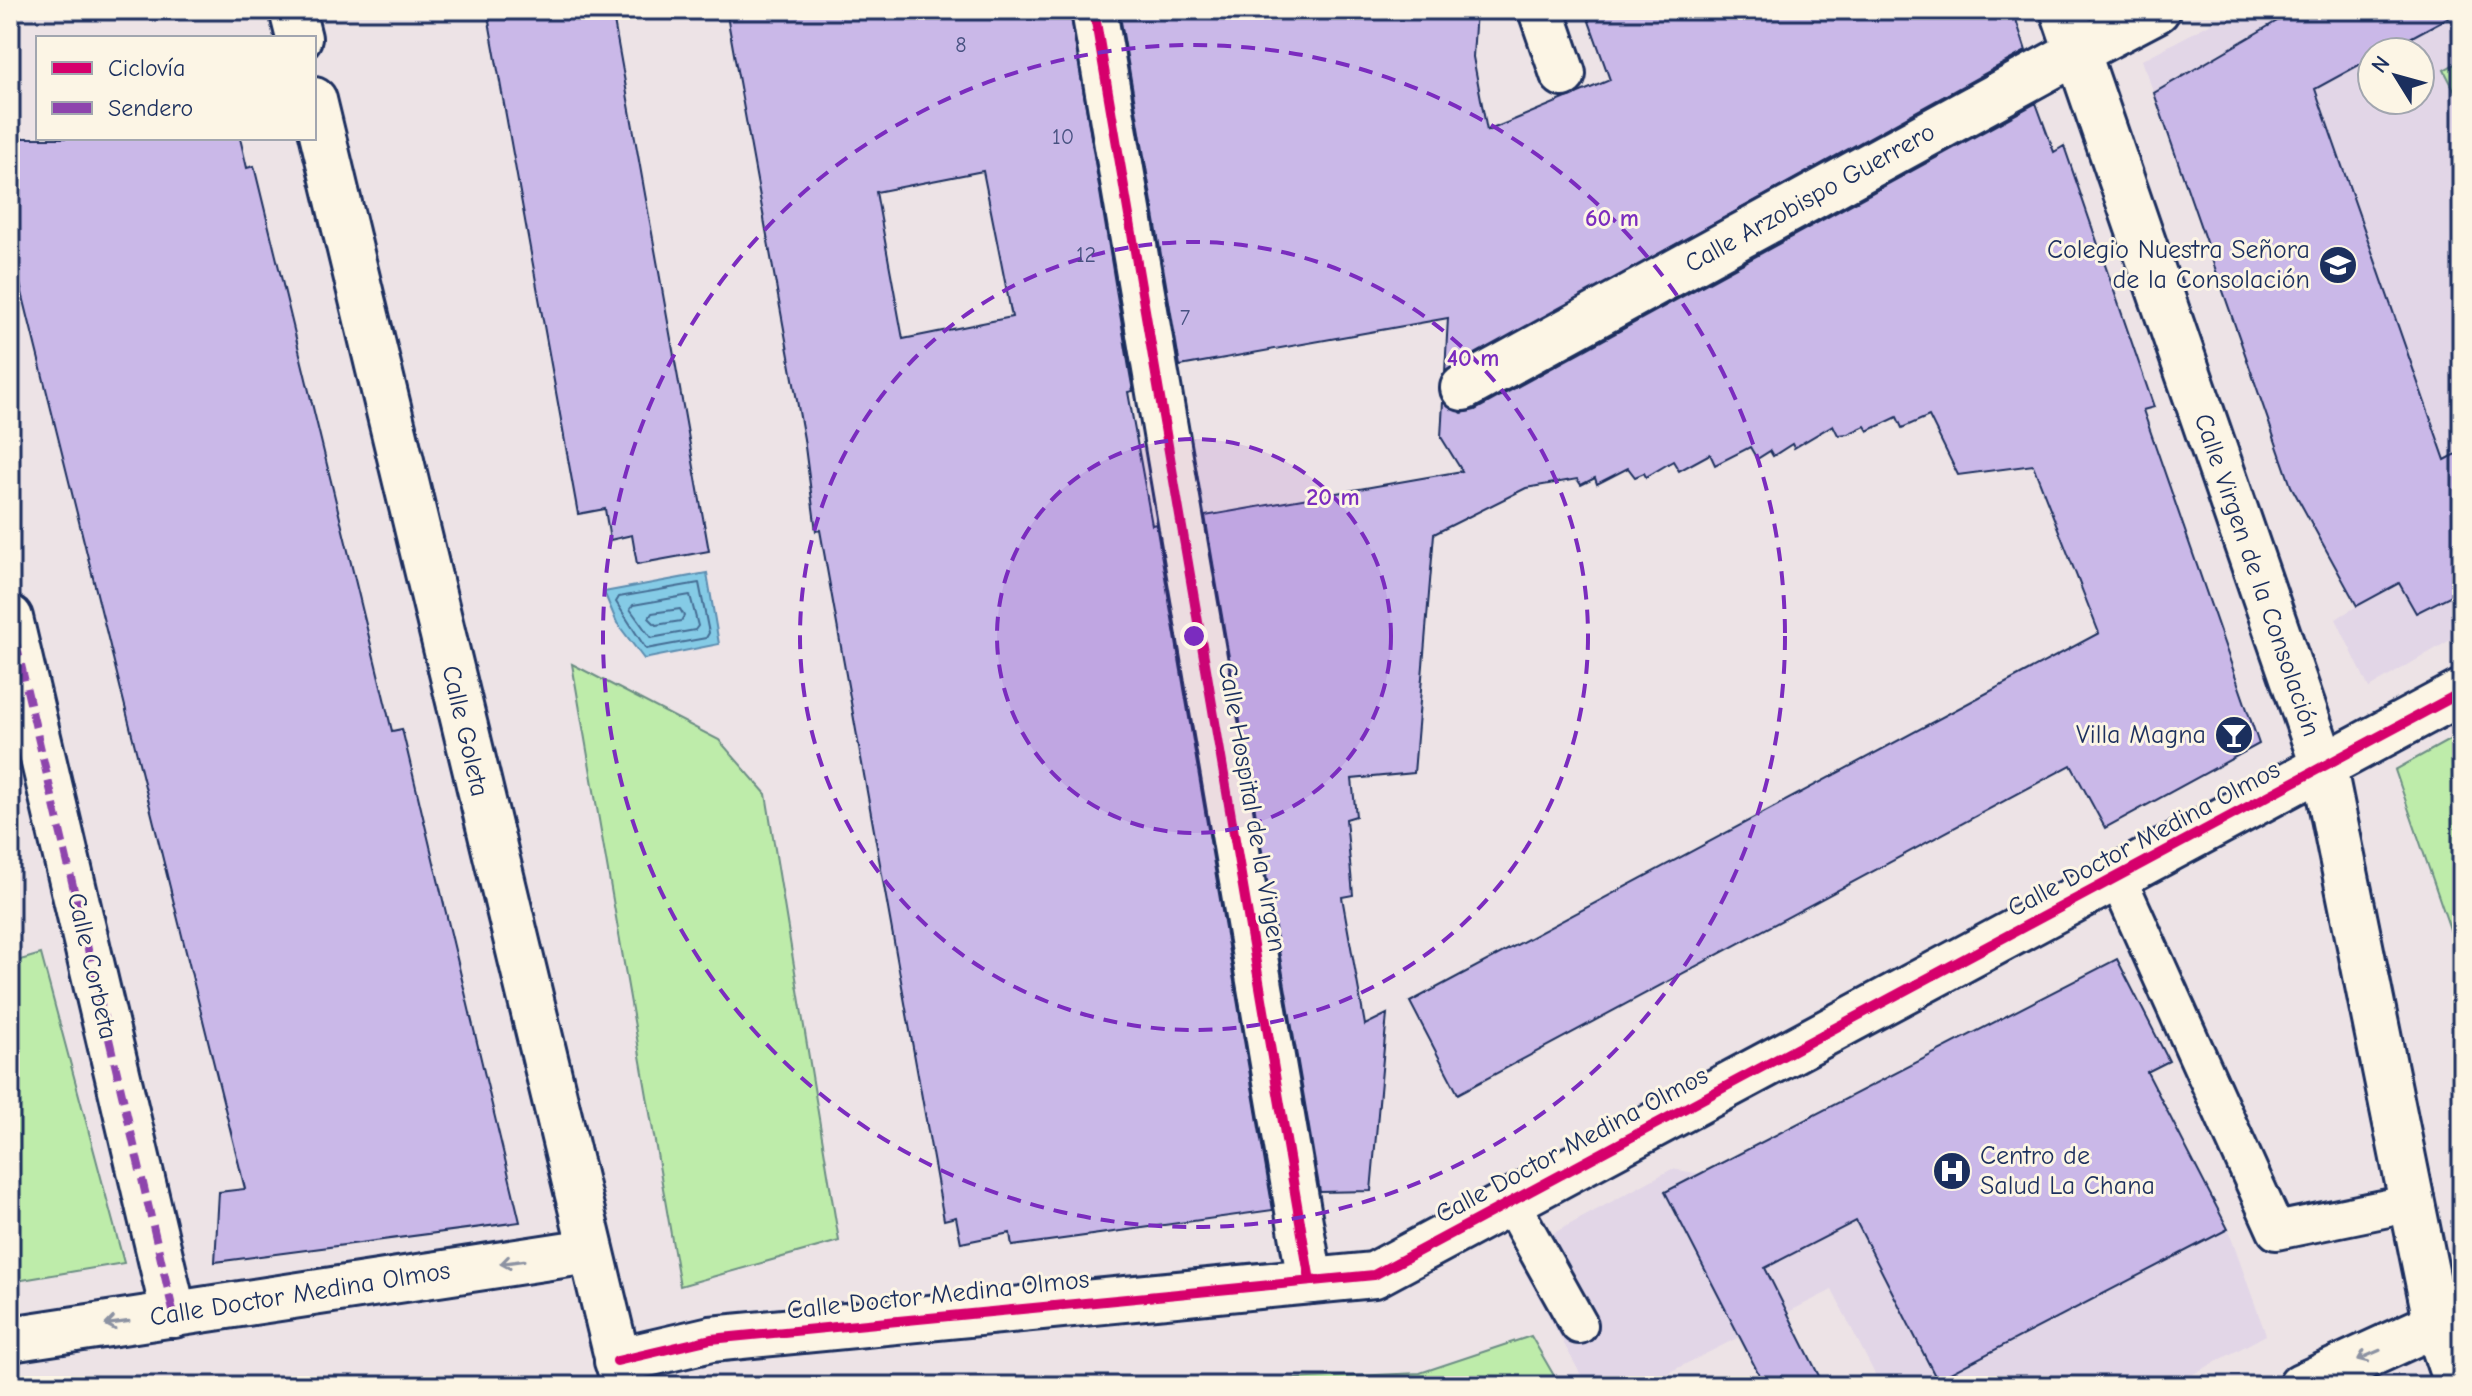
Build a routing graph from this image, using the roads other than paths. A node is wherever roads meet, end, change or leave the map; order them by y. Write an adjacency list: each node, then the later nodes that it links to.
1 (292, 10): 6 (street)
2 (1094, 10): 18 (street, Calle Hospital de la Virgen)
3 (1541, 10): 8 (street)
4 (2063, 10): 7 (street, Calle Virgen de la Consolación)
5 (2157, 10): 7 (street, Calle Arzobispo Guerrero)
6 (298, 36)
7 (2077, 52): 10 (street, Calle Arzobispo Guerrero); 13 (street, Calle Virgen de la Consolación)
8 (1563, 74)
9 (316, 108): 17 (street, Calle Goleta)
10 (1463, 388)
11 (10, 618): 19 (street, Calle Corbeta)
12 (2462, 692): 13 (street, Calle Doctor Medina Olmos)
13 (2324, 768): 14 (street, Calle Doctor Medina Olmos); 16 (street, Calle Virgen de la Consolación)
14 (2118, 879): 15 (street, Calle Doctor Medina Olmos); 16 (lane)
15 (1511, 1203): 18 (street, Calle Doctor Medina Olmos); 21 (lane)
16 (2412, 1203): 20 (street, Calle Virgen de la Consolación)
17 (589, 1251): 19 (street, Calle Doctor Medina Olmos, one-way to 19); 23 (street, Calle Goleta)
18 (1310, 1281): 23 (street, Calle Doctor Medina Olmos)
19 (174, 1315): 22 (street, Calle Doctor Medina Olmos, one-way to 22)
20 (2450, 1319): 24 (street, one-way to 24); 25 (street, Calle Virgen de la Consolación)
21 (1579, 1325)
22 (10, 1339)
23 (621, 1374)
24 (2301, 1386)
25 (2457, 1386)

